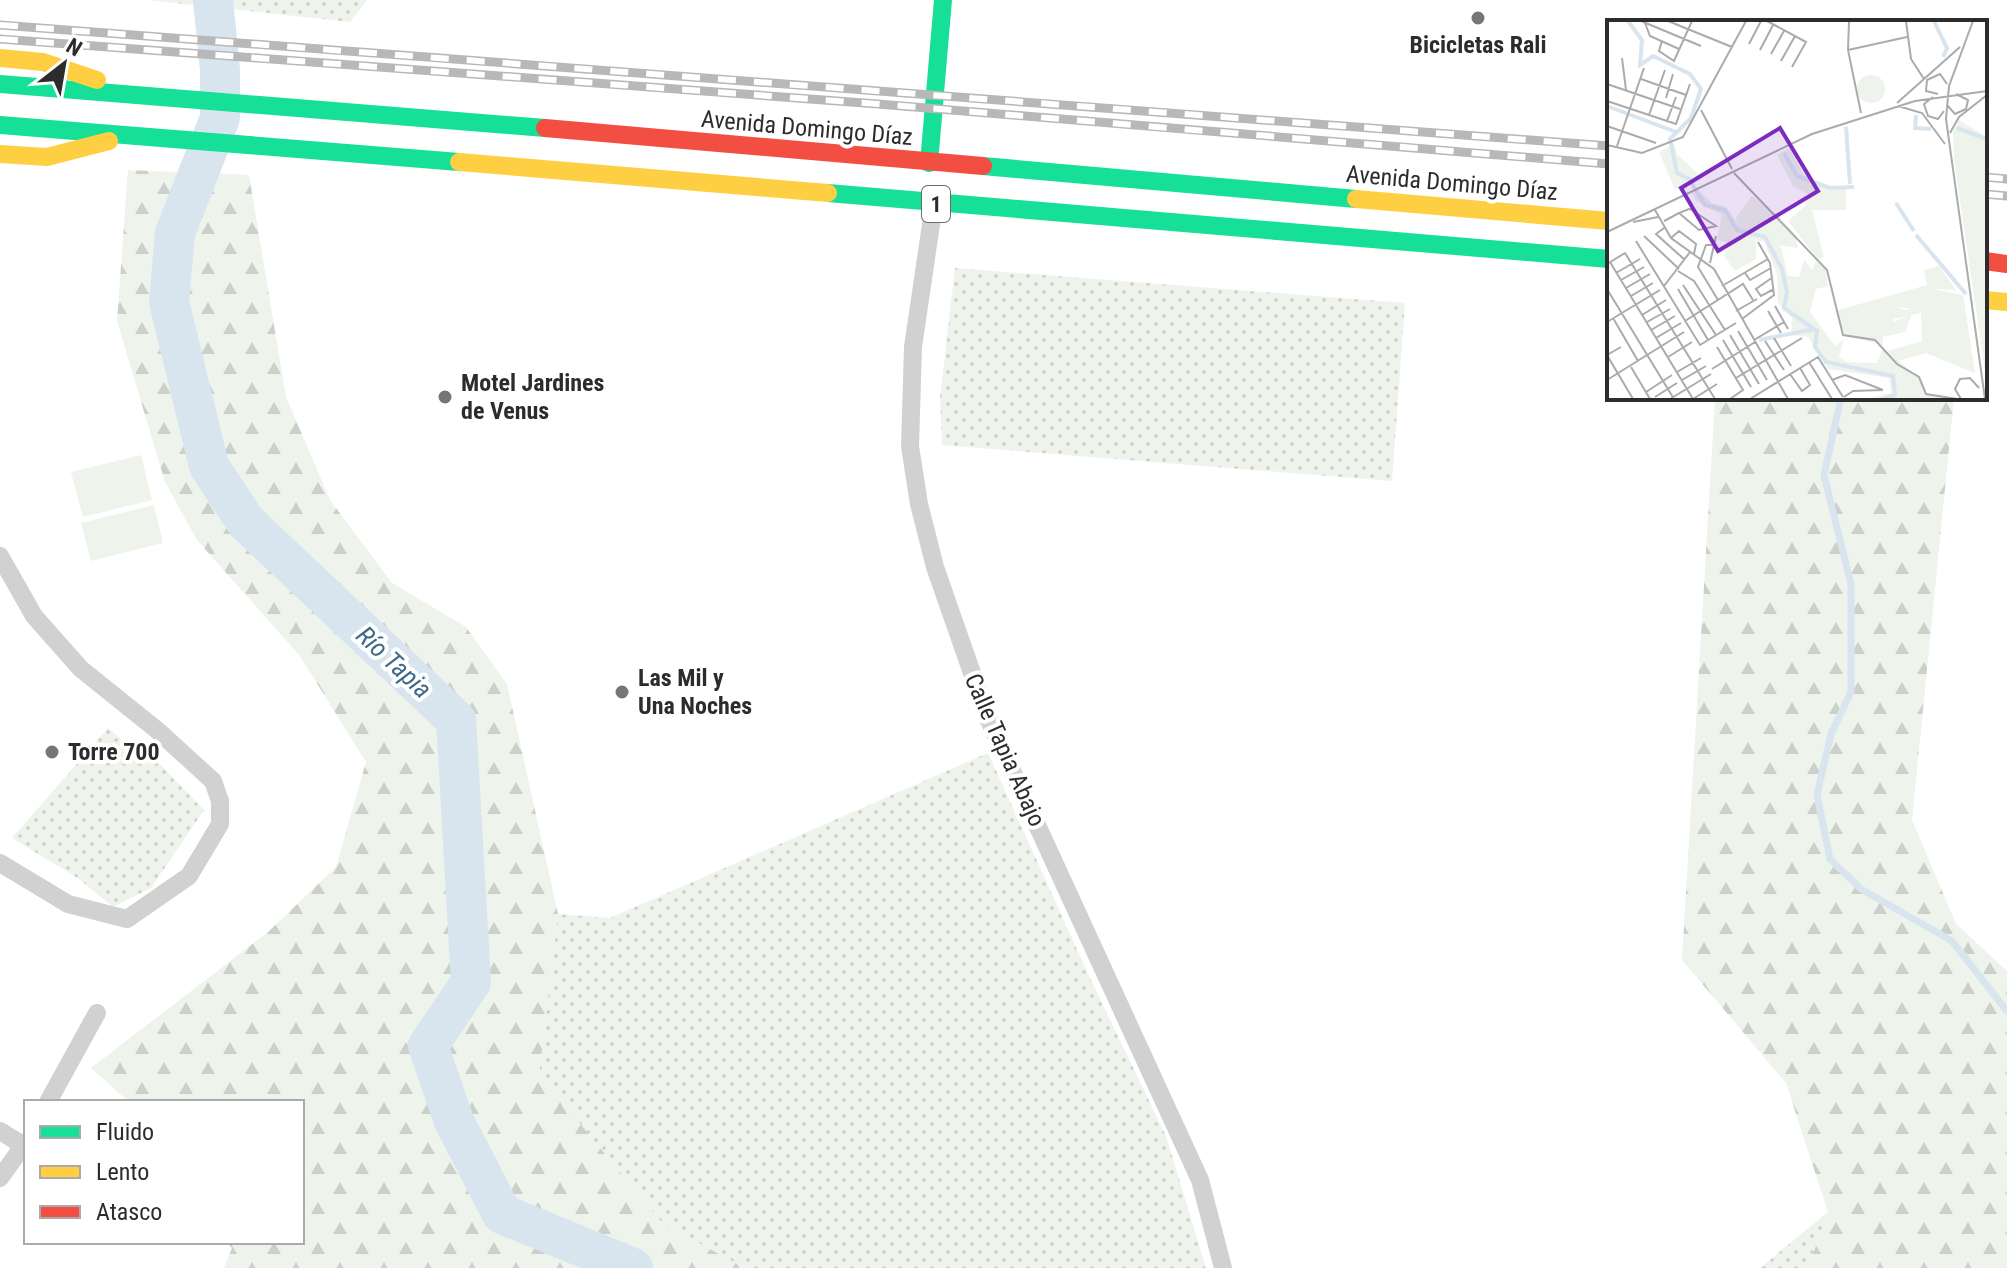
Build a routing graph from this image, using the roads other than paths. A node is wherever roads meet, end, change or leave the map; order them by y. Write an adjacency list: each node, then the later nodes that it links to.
1 (943, 0): 8 (main road)
2 (0, 58): 4 (main road)
3 (0, 84): 4 (main road, Avenida Domingo Díaz)
4 (143, 95): 8 (main road, Avenida Domingo Díaz / 1)
5 (0, 125): 6 (main road)
6 (138, 135): 7 (main road); 9 (main road, 1)
7 (0, 154)
8 (929, 163): 10 (main road, Avenida Domingo Díaz / 1)
9 (934, 204): 11 (main road, 1); 24 (street, Calle Tapia Abajo)
10 (1607, 221)
11 (1607, 259)
12 (1987, 261): 13 (main road)
13 (2007, 264)
14 (1987, 300): 15 (main road)
15 (2007, 302)
16 (0, 556): 17 (street)
17 (0, 863)
18 (97, 1013): 19 (street)
19 (49, 1100)
20 (0, 1131): 21 (street)
21 (24, 1143)
22 (24, 1145): 23 (street)
23 (0, 1178)
24 (1223, 1268)

